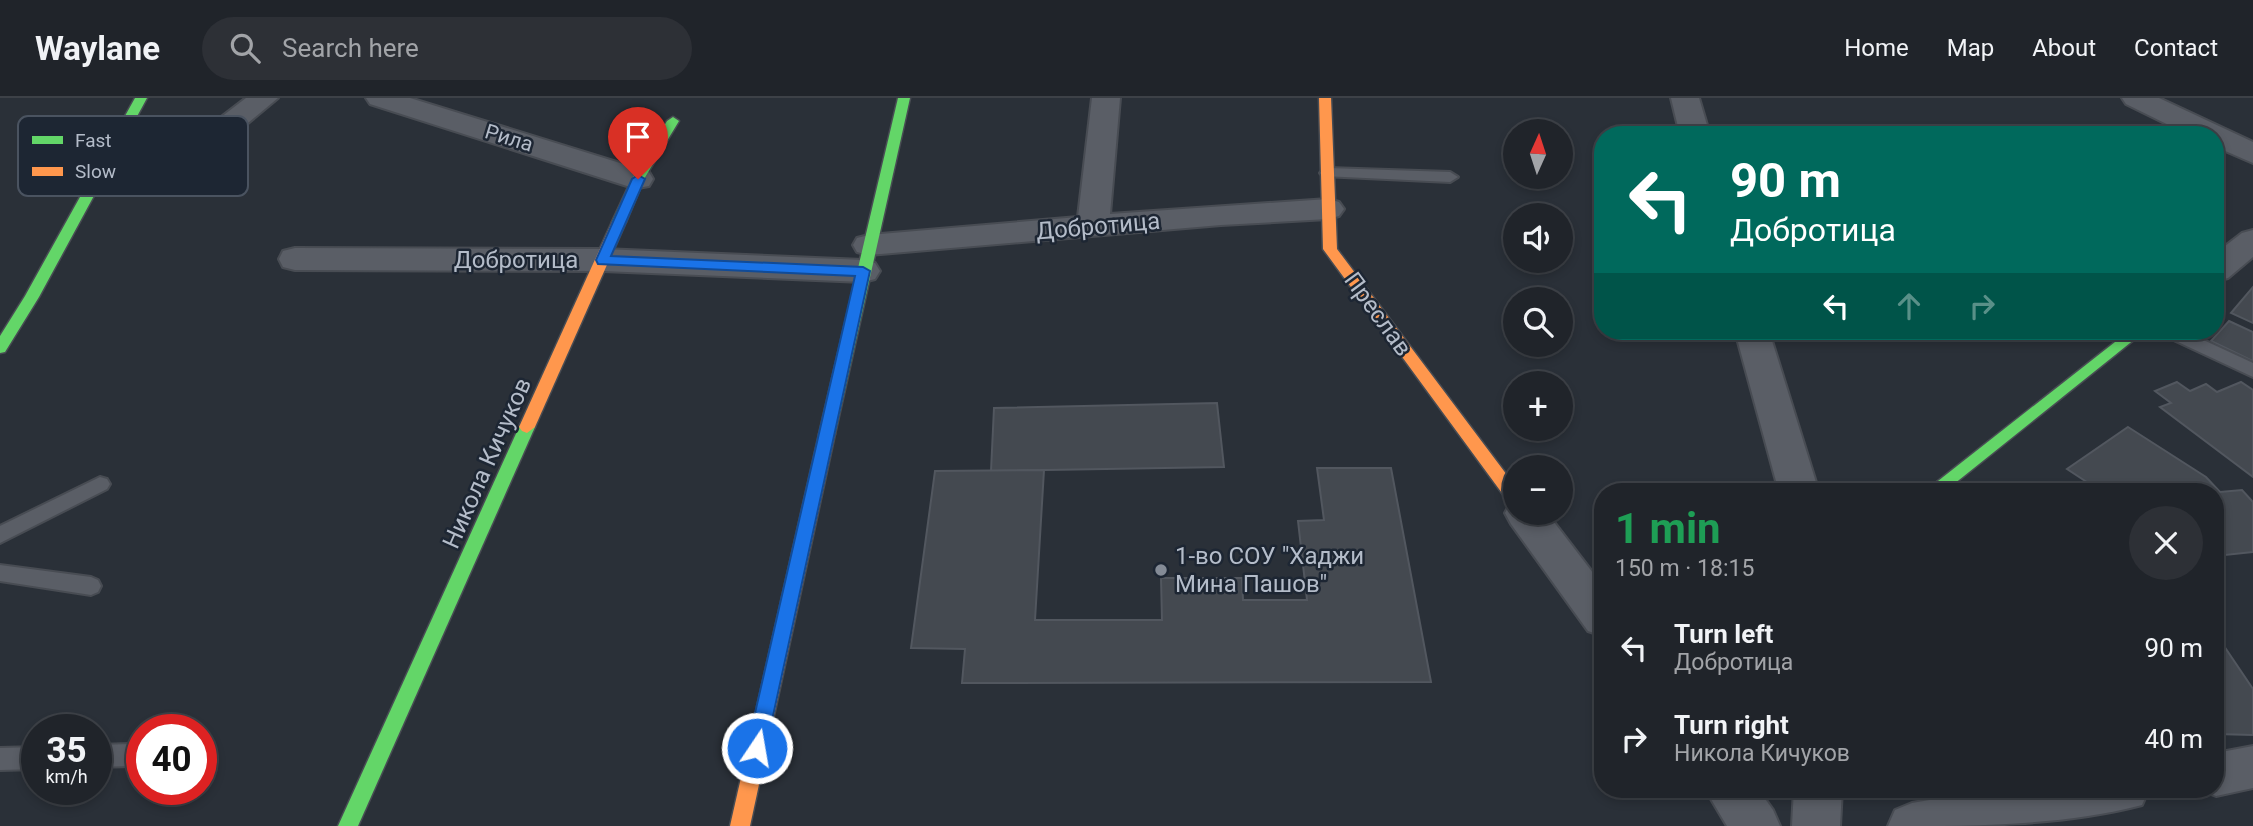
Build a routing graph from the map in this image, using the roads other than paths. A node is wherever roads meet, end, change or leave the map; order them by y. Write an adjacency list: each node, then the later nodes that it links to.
1 (141, 98): 9 (street)
2 (264, 98): 10 (street)
3 (380, 98): 18 (street, Рила)
4 (904, 98): 23 (street)
5 (1106, 98): 21 (street)
6 (1325, 98): 16 (street, Преслав)
7 (1685, 98): 12 (street)
8 (2136, 98): 13 (street)
9 (131, 116)
10 (241, 116)
11 (673, 121): 18 (street, Никола Кичуков)
12 (1693, 126)
13 (2195, 126)
14 (2224, 140): 15 (street)
15 (2253, 154)
16 (1328, 173): 17 (lane); 20 (street, Преслав)
17 (1450, 177)
18 (638, 179): 25 (street, Никола Кичуков)
19 (87, 196): 30 (street)
20 (1328, 209): 21 (street, Добротица); 32 (street, Преслав)
21 (1093, 227): 23 (street, Добротица)
22 (2253, 240): 26 (street)
23 (866, 258): 25 (street, Добротица); 49 (street)
24 (295, 259): 25 (street, Добротица)
25 (603, 260): 48 (street, Никола Кичуков)
26 (2224, 264)
27 (1755, 340): 33 (street)
28 (2126, 340): 34 (street)
29 (2188, 340): 31 (lane)
30 (0, 348)
31 (2253, 370)
32 (1503, 482)
33 (1796, 483)
34 (1944, 483)
35 (100, 484): 37 (lane)
36 (1534, 525): 40 (street)
37 (0, 535)
38 (0, 573): 39 (lane)
39 (91, 586)
40 (1594, 606)
41 (21, 758): 42 (lane)
42 (0, 759)
43 (2253, 767): 44 (street)
44 (2224, 772)
45 (1736, 798): 50 (street)
46 (1818, 798): 51 (street)
47 (2073, 798): 52 (street)
48 (348, 826)
49 (740, 826)
50 (1756, 826)
51 (1816, 826)
52 (1912, 826)

